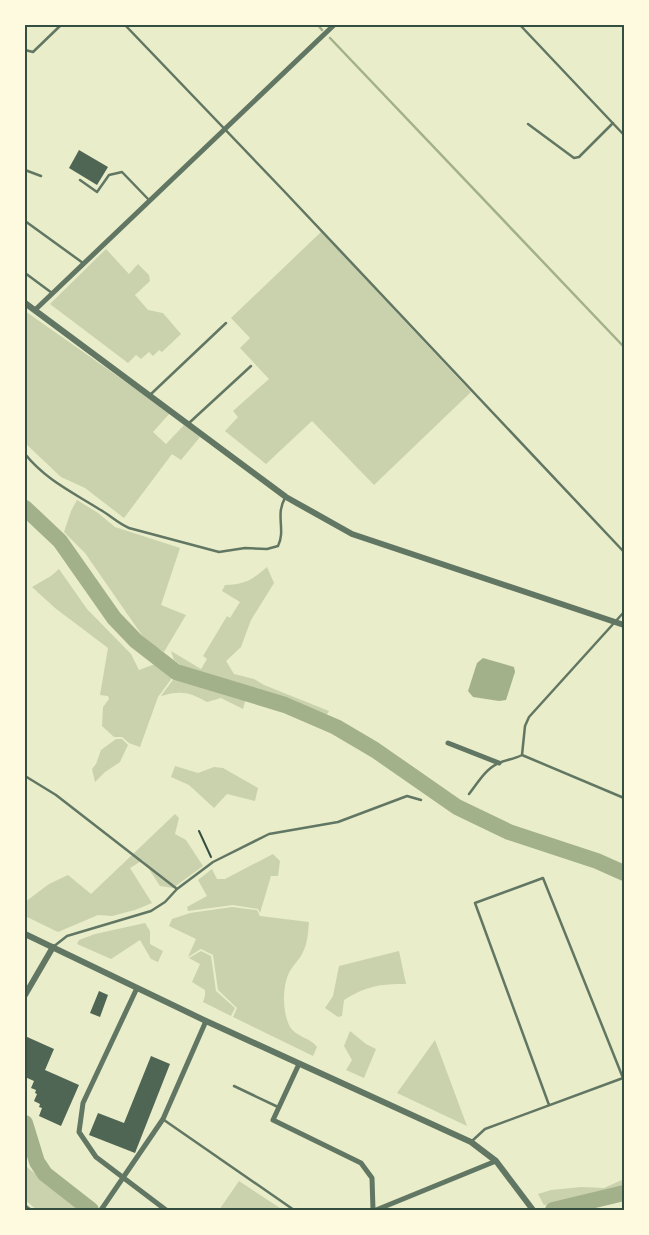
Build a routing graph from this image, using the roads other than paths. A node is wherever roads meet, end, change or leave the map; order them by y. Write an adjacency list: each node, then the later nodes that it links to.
1 (61, 25): 5 (lane)
2 (125, 25): 8 (lane)
3 (334, 25): 8 (street)
4 (520, 25): 6 (lane)
5 (25, 50)
6 (613, 123): 7 (lane); 9 (lane)
7 (528, 124)
8 (225, 130): 13 (street); 26 (lane)
9 (624, 135)
10 (25, 170): 11 (lane)
11 (41, 176)
12 (80, 180): 13 (lane)
13 (149, 200): 15 (street)
14 (25, 221): 15 (lane)
15 (83, 263): 17 (street)
16 (25, 273): 17 (lane)
17 (52, 293): 19 (street)
18 (25, 302): 19 (street)
19 (35, 310): 22 (street)
20 (226, 323): 22 (lane)
21 (251, 366): 23 (lane)
22 (150, 395): 23 (street)
23 (189, 424): 25 (street)
24 (25, 454): 25 (lane)
25 (286, 496): 28 (street)
26 (624, 552)
27 (624, 612): 28 (lane)
28 (615, 623): 29 (street); 31 (lane)
29 (624, 626)
30 (448, 743): 32 (street)
31 (522, 755): 32 (lane); 35 (lane)
32 (499, 763): 34 (lane)
33 (25, 776): 37 (lane)
34 (469, 794)
35 (624, 798)
36 (421, 800): 37 (lane)
37 (178, 889): 39 (lane)
38 (25, 934): 39 (street)
39 (53, 947): 40 (street); 41 (street)
40 (137, 988): 42 (street); 50 (street)
41 (25, 995)
42 (206, 1021): 43 (street); 47 (street)
43 (299, 1064): 46 (street); 48 (street)
44 (234, 1086): 46 (lane)
45 (549, 1105): 45 (lane); 48 (lane)
46 (279, 1108): 56 (street)
47 (163, 1119): 50 (street); 55 (lane)
48 (471, 1142): 49 (street)
49 (496, 1161): 56 (street); 57 (street)
50 (122, 1178): 53 (street); 54 (street)
51 (25, 1207): 52 (street)
52 (29, 1210)
53 (102, 1210)
54 (166, 1210)
55 (294, 1210)
56 (375, 1210)
57 (533, 1210)

